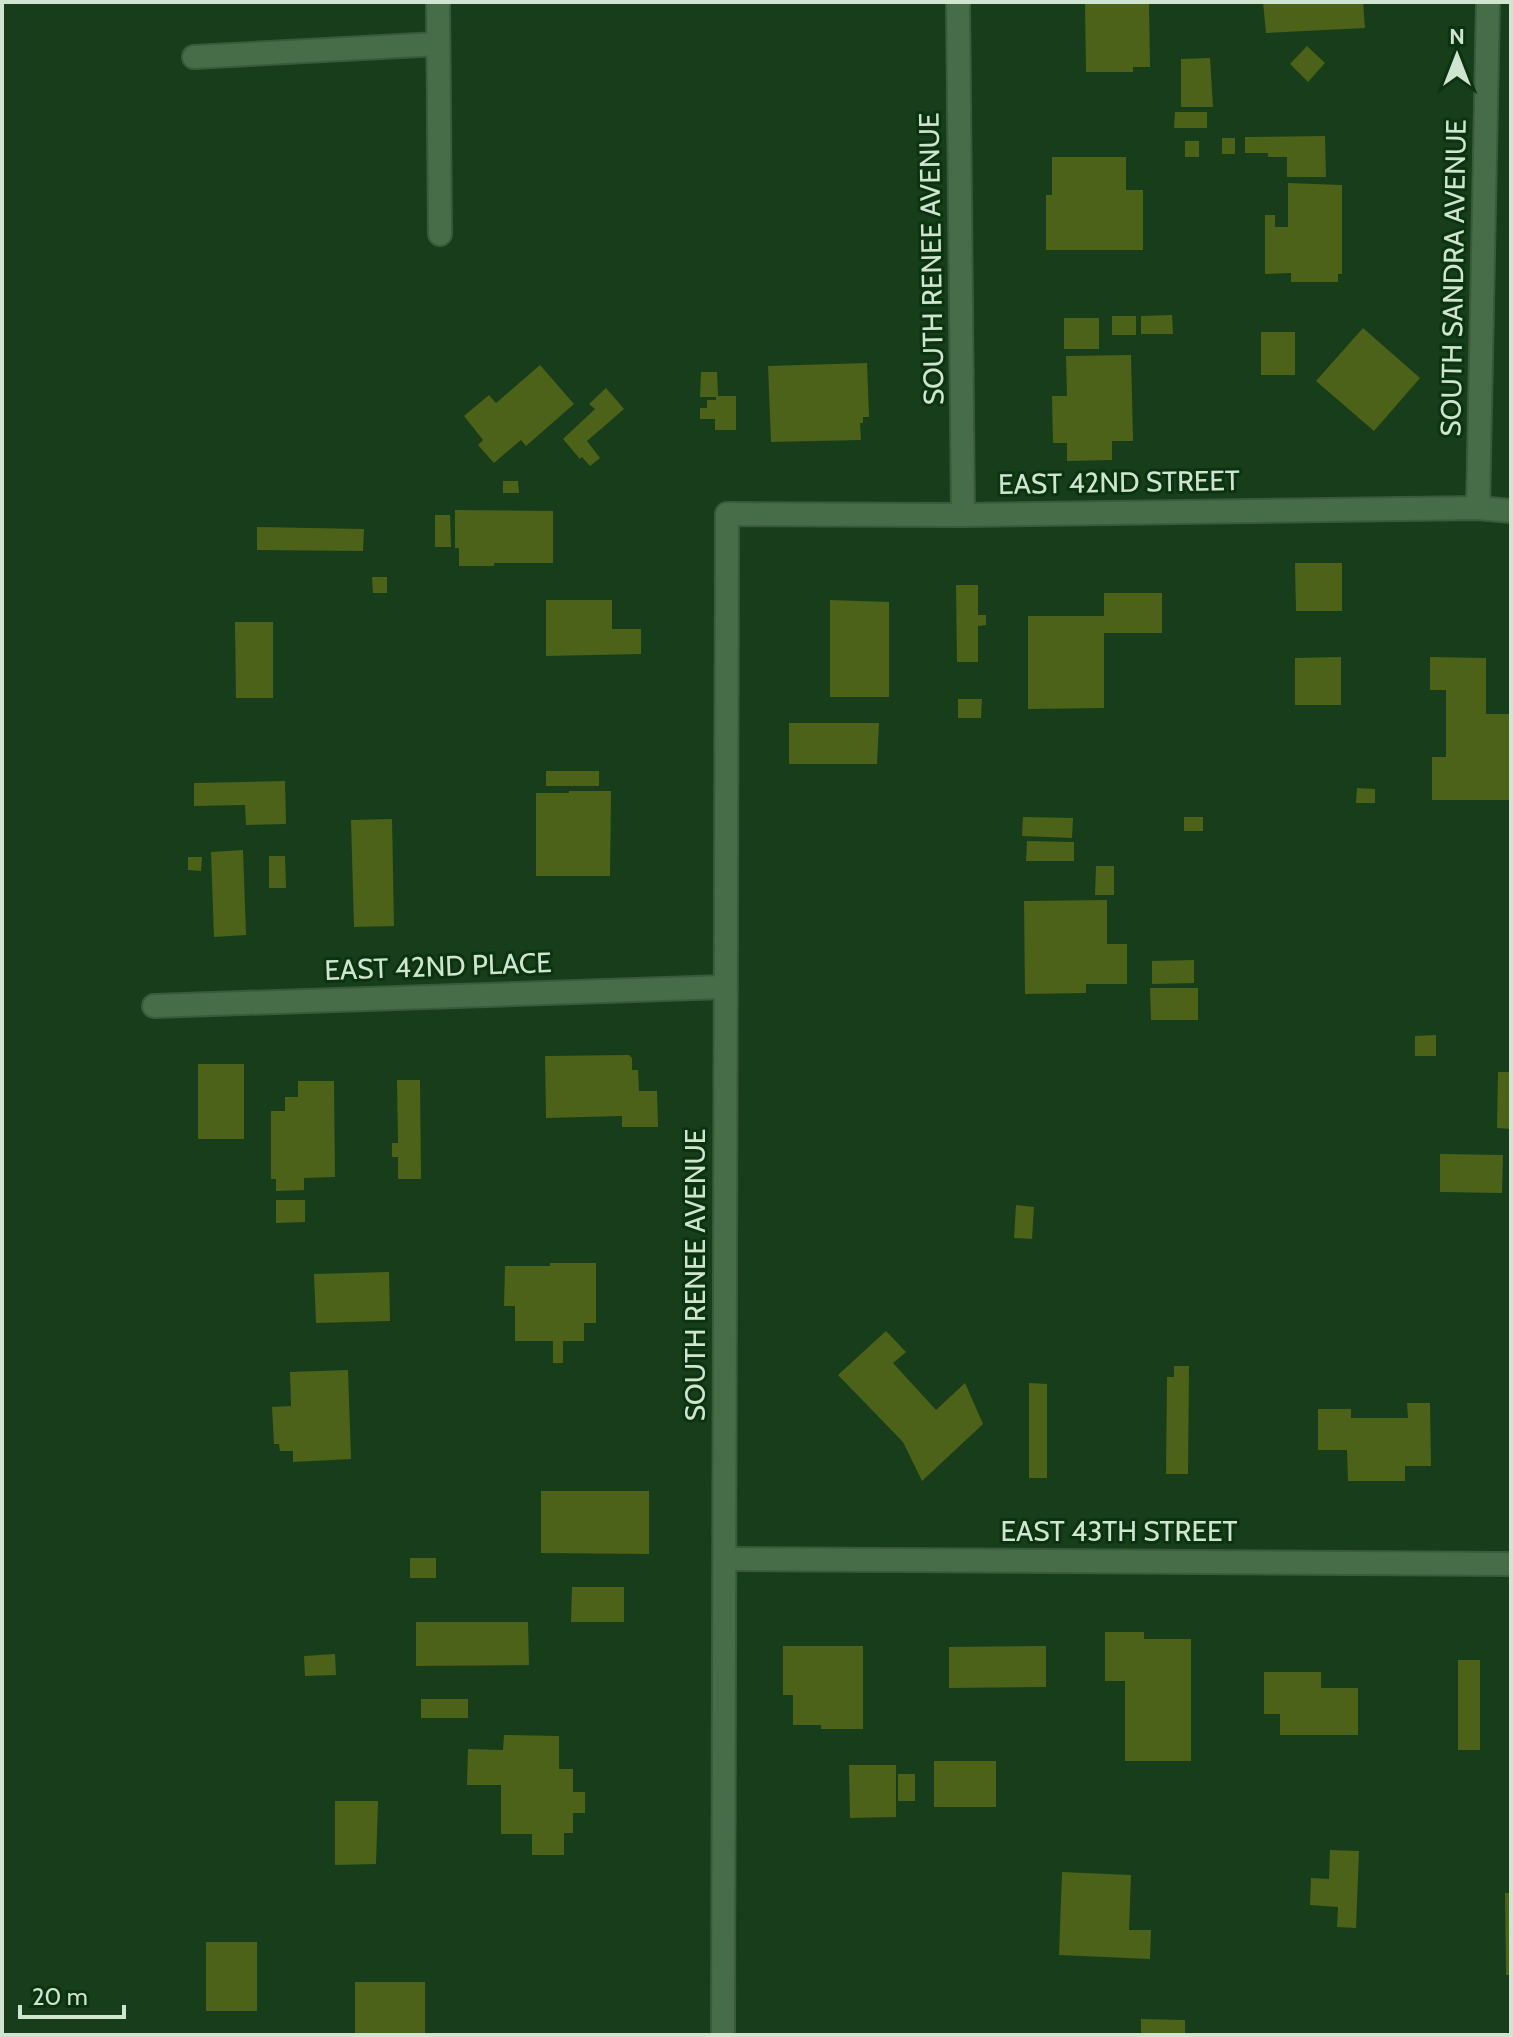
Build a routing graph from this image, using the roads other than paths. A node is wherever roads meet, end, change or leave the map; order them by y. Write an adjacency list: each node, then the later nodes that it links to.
1 (438, 2): 4 (street)
2 (958, 2): 10 (street, SOUTH RENEE AVENUE)
3 (1488, 2): 7 (street, SOUTH SANDRA AVENUE)
4 (438, 44): 5 (street); 6 (street)
5 (194, 57)
6 (440, 234)
7 (1478, 508): 8 (street, EAST 42ND STREET); 10 (street, EAST 42ND STREET)
8 (1511, 511)
9 (727, 514): 10 (street, EAST 42ND STREET); 11 (street, SOUTH RENEE AVENUE)
10 (963, 515)
11 (724, 987): 12 (street, EAST 42ND PLACE); 13 (street, SOUTH RENEE AVENUE)
12 (154, 1006)
13 (726, 1559): 14 (street, EAST 43TH STREET); 15 (street, SOUTH RENEE AVENUE)
14 (1511, 1564)
15 (723, 2035)

